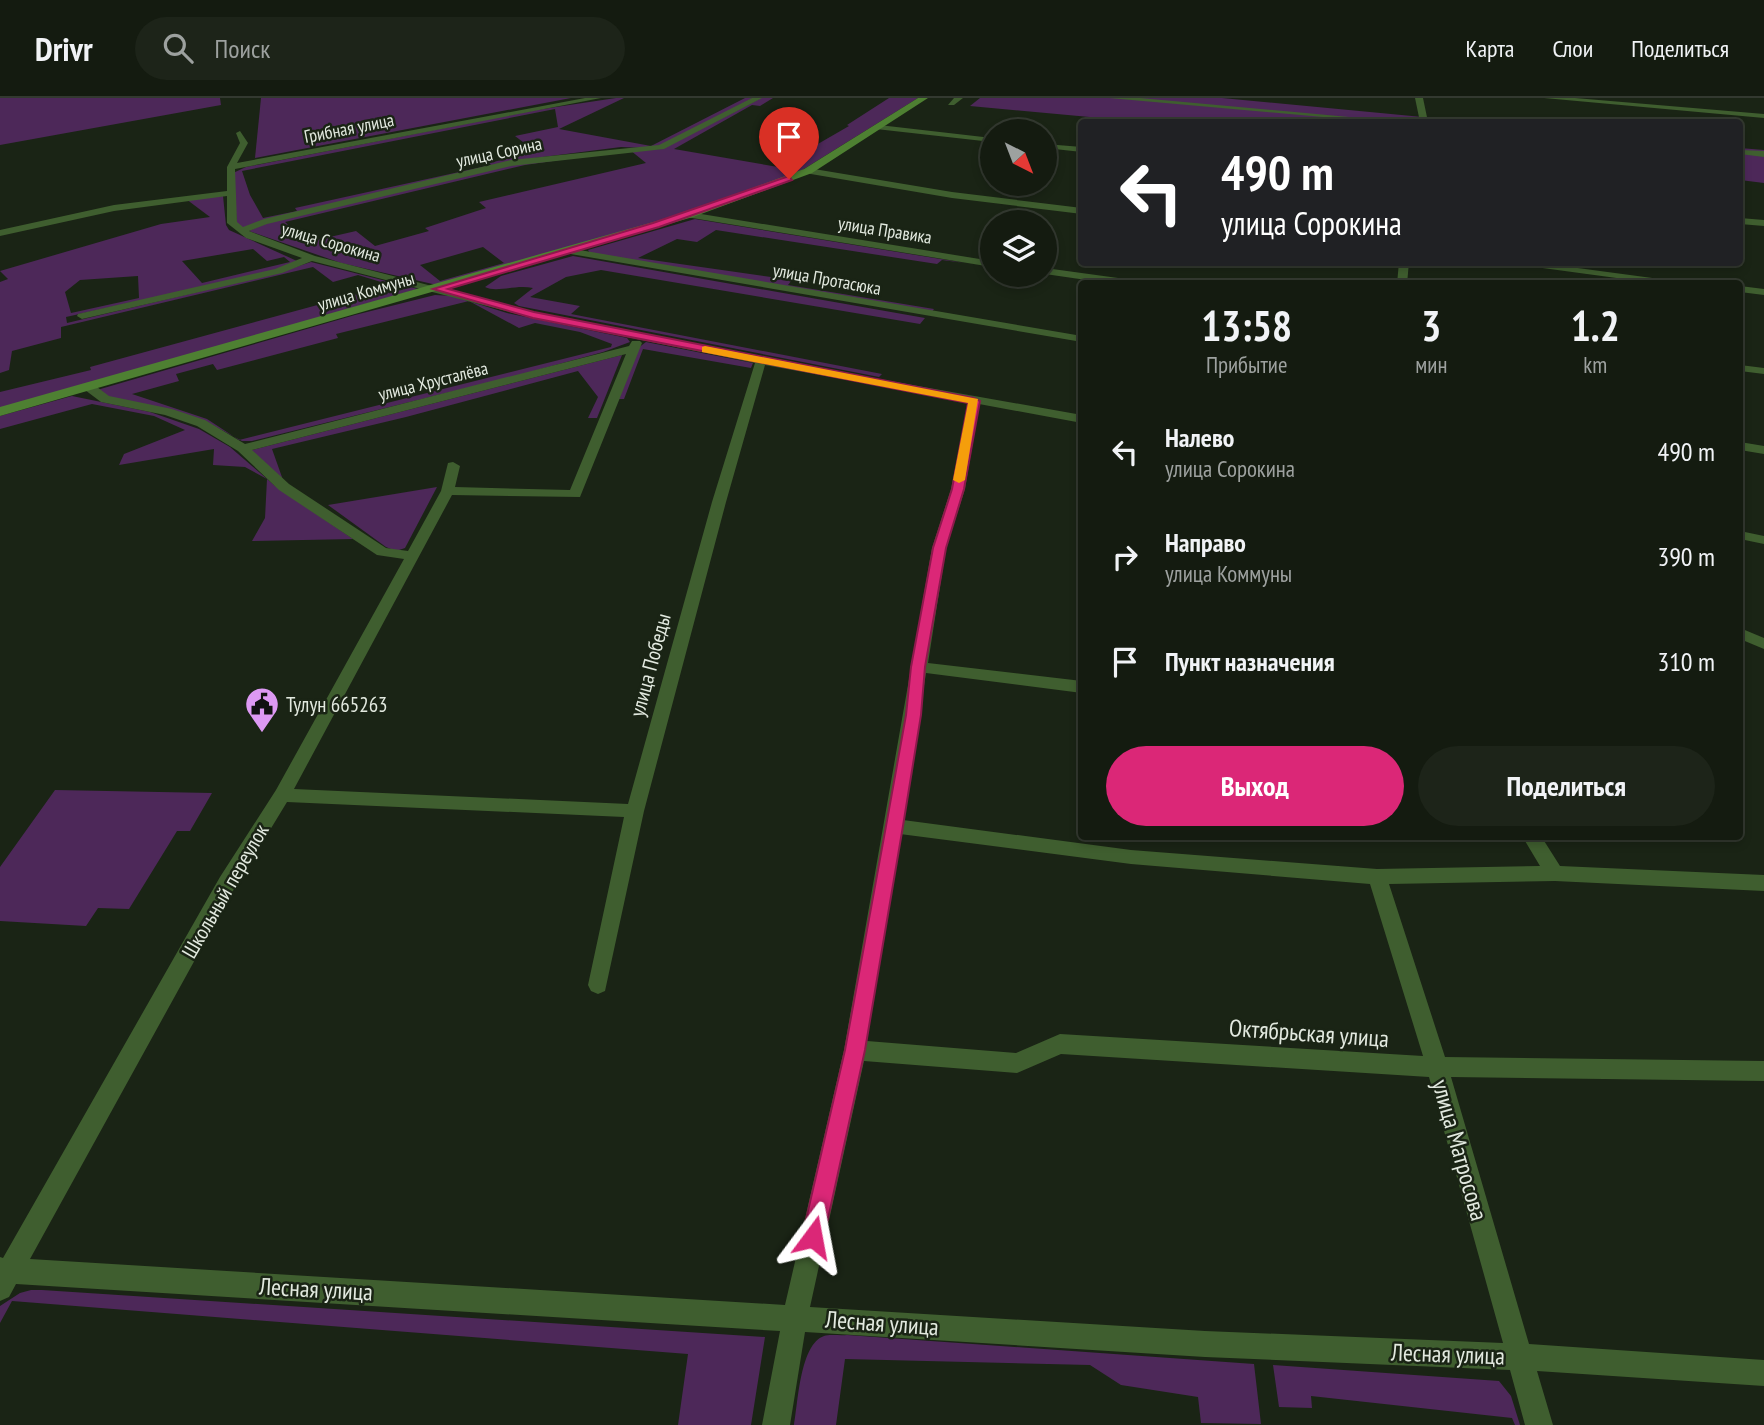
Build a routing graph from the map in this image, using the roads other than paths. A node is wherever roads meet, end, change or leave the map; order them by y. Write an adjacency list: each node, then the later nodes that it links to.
1 (597, 98): 17 (street, Грибная улица)
2 (758, 98): 24 (street, улица Сорина)
3 (924, 98): 10 (street, улица Коммуны)
4 (1113, 98): 8 (street)
5 (1419, 98): 9 (street)
6 (1548, 98): 7 (street)
7 (1764, 116)
8 (1364, 119)
9 (1423, 119)
10 (879, 127): 12 (street); 18 (street, улица Коммуны)
11 (240, 133): 17 (street)
12 (980, 139)
13 (1057, 147): 14 (street)
14 (1078, 150)
15 (1743, 152): 16 (street)
16 (1764, 154)
17 (231, 167): 19 (street)
18 (808, 170): 20 (street); 21 (street, улица Коммуны)
19 (230, 194): 24 (street); 25 (street)
20 (1078, 211)
21 (689, 215): 26 (street, улица Коммуны); 28 (street, улица Правика)
22 (1743, 221): 23 (street)
23 (1764, 223)
24 (240, 231): 27 (street, улица Сорокина)
25 (0, 233)
26 (568, 251): 33 (street, улица Коммуны); 38 (street, улица Протасюка)
27 (311, 258): 33 (street, улица Сорокина); 36 (street)
28 (980, 262)
29 (1537, 266): 32 (street)
30 (1057, 273): 31 (street)
31 (1111, 280)
32 (1658, 280)
33 (438, 289): 37 (street, улица Сорокина); 43 (street, улица Коммуны)
34 (1743, 289): 35 (street)
35 (1764, 292)
36 (82, 316)
37 (640, 337): 39 (street); 40 (street, улица Сорокина)
38 (1078, 338)
39 (632, 349): 48 (street, улица Хрусталёва); 51 (street)
40 (761, 361): 44 (street, улица Сорокина); 60 (street, улица Победы)
41 (1743, 368): 42 (street)
42 (1764, 371)
43 (89, 387): 45 (street, улица Коммуны); 48 (street)
44 (974, 401): 46 (street, улица Сорокина); 57 (street)
45 (0, 412)
46 (1078, 418)
47 (1743, 446): 49 (street)
48 (243, 448): 54 (street)
49 (1764, 450)
50 (453, 466): 51 (street, Школьный переулок)
51 (447, 491): 54 (street, Школьный переулок)
52 (1743, 536): 53 (street)
53 (1764, 540)
54 (412, 556): 59 (street, Школьный переулок)
55 (1743, 634): 56 (street)
56 (1764, 644)
57 (918, 667): 58 (street); 61 (street)
58 (1078, 687)
59 (282, 795): 60 (street); 70 (street, Школьный переулок)
60 (635, 811): 66 (street, улица Победы)
61 (895, 826): 64 (street); 67 (street)
62 (1534, 840): 63 (street)
63 (1555, 873): 64 (street); 65 (street)
64 (1377, 877): 68 (street, улица Матросова)
65 (1764, 883)
66 (598, 985)
67 (855, 1050): 68 (street, Октябрьская улица); 71 (street)
68 (1437, 1067): 69 (street, Октябрьская улица); 72 (street, улица Матросова)
69 (1764, 1071)
70 (3, 1277): 71 (street, Лесная улица)
71 (795, 1317): 72 (street, Лесная улица); 74 (street)
72 (1519, 1357): 73 (street, Лесная улица); 75 (street, улица Матросова)
73 (1764, 1373)
74 (776, 1425)
75 (1539, 1425)

